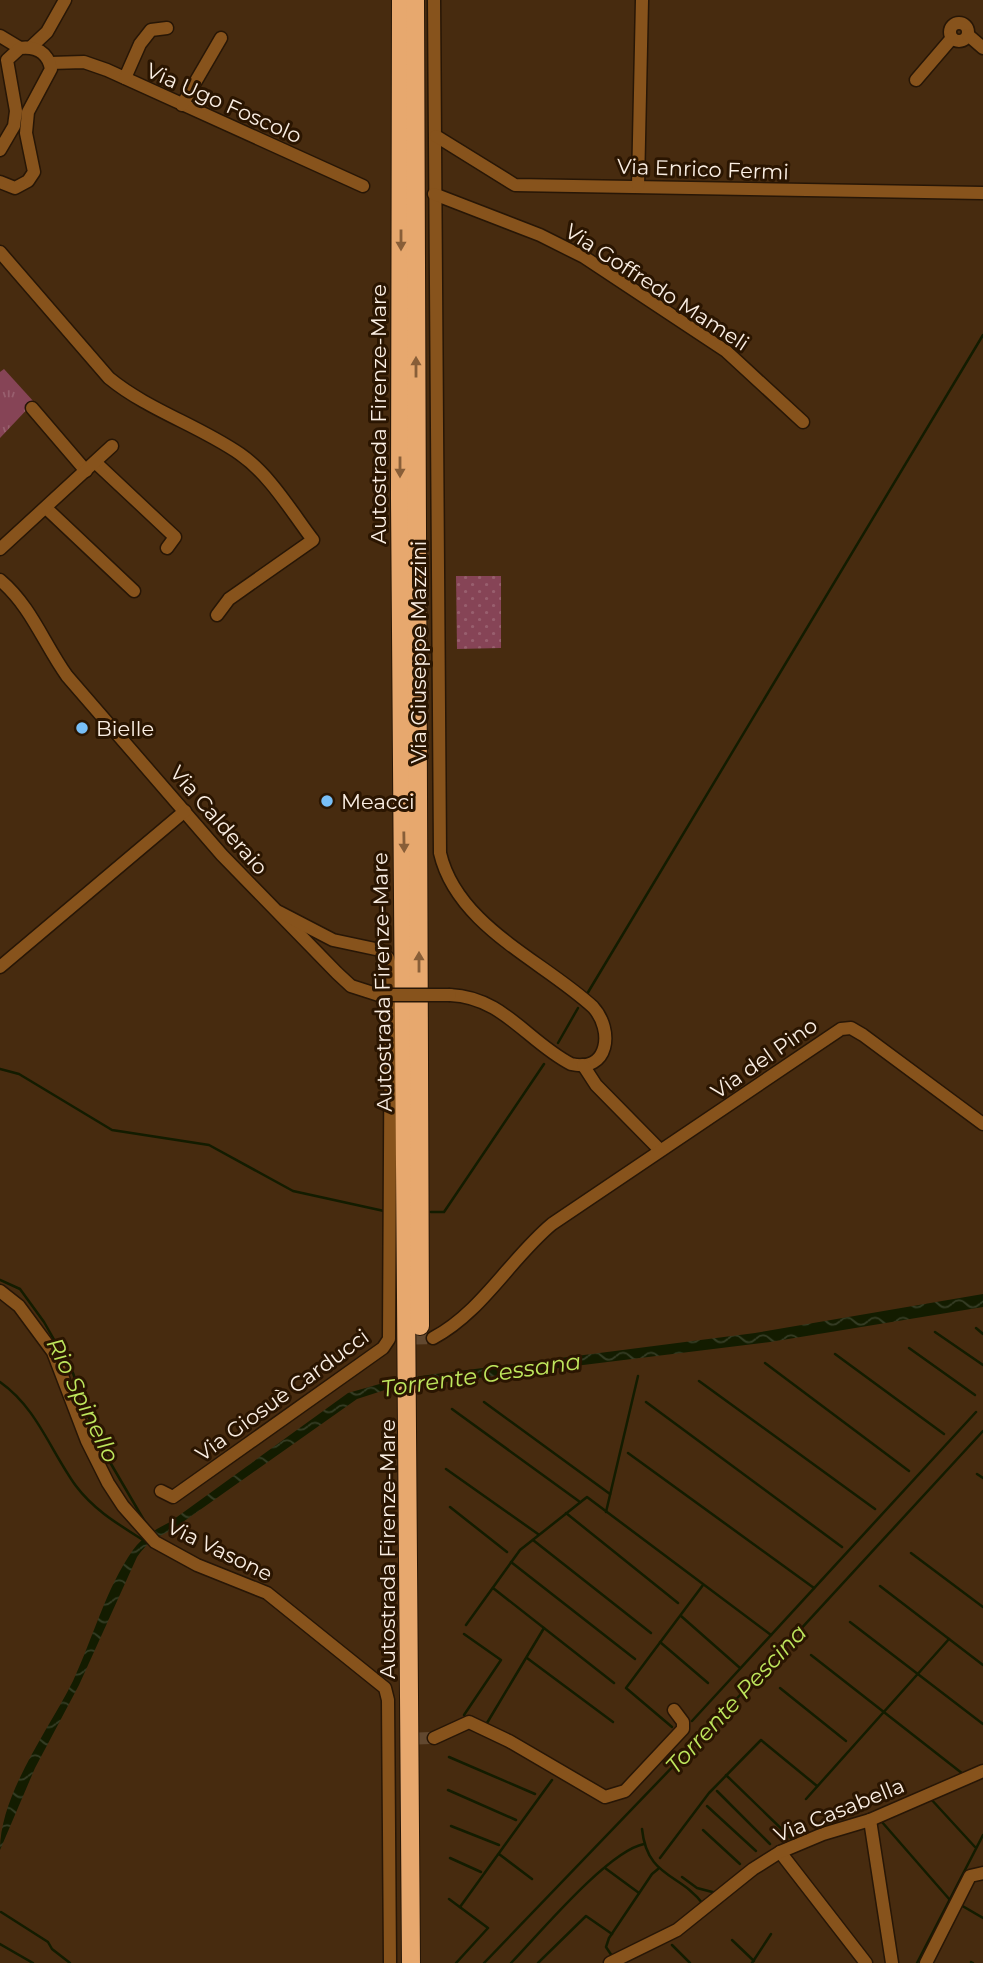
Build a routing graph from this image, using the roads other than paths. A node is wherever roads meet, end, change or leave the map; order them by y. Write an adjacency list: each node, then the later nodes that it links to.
1 (65, 0): 7 (street)
2 (401, 0): 42 (highway, Autostrada Firenze-Mare, one-way to 42)
3 (415, 0): 42 (highway, Autostrada Firenze-Mare, one-way to 3)
4 (434, 0): 16 (street, Via Giuseppe Mazzini)
5 (642, 0): 20 (street)
6 (167, 29): 13 (street)
7 (47, 32): 11 (street); 12 (street)
8 (0, 37): 11 (street)
9 (221, 38): 15 (street)
10 (983, 48): 14 (street)
11 (13, 59): 12 (street); 17 (street)
12 (47, 64): 13 (street, Via Ugo Foscolo); 18 (street)
13 (125, 78): 15 (street, Via Ugo Foscolo)
14 (916, 80)
15 (182, 105): 19 (street, Via Ugo Foscolo)
16 (436, 136): 20 (street, Via Enrico Fermi); 22 (street, Via Giuseppe Mazzini)
17 (2, 143)
18 (0, 183)
19 (363, 186)
20 (638, 186): 21 (street, Via Enrico Fermi)
21 (983, 193)
22 (433, 194): 25 (street, Via Goffredo Mameli); 37 (street, Via Giuseppe Mazzini)
23 (0, 252): 33 (street)
24 (32, 408): 27 (street)
25 (803, 422)
26 (112, 446): 27 (street)
27 (91, 467): 28 (street); 29 (street)
28 (46, 508): 30 (street); 32 (street)
29 (167, 548)
30 (0, 550)
31 (0, 580): 34 (street, Via Calderaio)
32 (134, 591)
33 (217, 615)
34 (185, 811): 35 (street, Via Calderaio); 36 (street)
35 (279, 912): 37 (street, Via Calderaio, bridge); 44 (street, Via Giosuè Carducci)
36 (0, 967)
37 (583, 1065): 39 (street)
38 (983, 1124): 39 (street, Via del Pino)
39 (659, 1149): 41 (street)
40 (0, 1291): 51 (street, Via Vasone)
41 (433, 1338)
42 (414, 1374): 43 (highway, Autostrada Firenze-Mare)
43 (415, 1394): 52 (highway, Autostrada Firenze-Mare); 53 (highway, Autostrada Firenze-Mare)
44 (162, 1492)
45 (674, 1710): 46 (street)
46 (434, 1738)
47 (983, 1771): 48 (street, Via Casabella)
48 (870, 1819): 49 (street, Via Casabella); 56 (street)
49 (780, 1852): 54 (street, Via Casabella); 55 (street)
50 (983, 1873): 57 (street)
51 (390, 1963)
52 (411, 1963)
53 (424, 1963)
54 (610, 1963)
55 (866, 1963)
56 (892, 1963)
57 (926, 1963)

